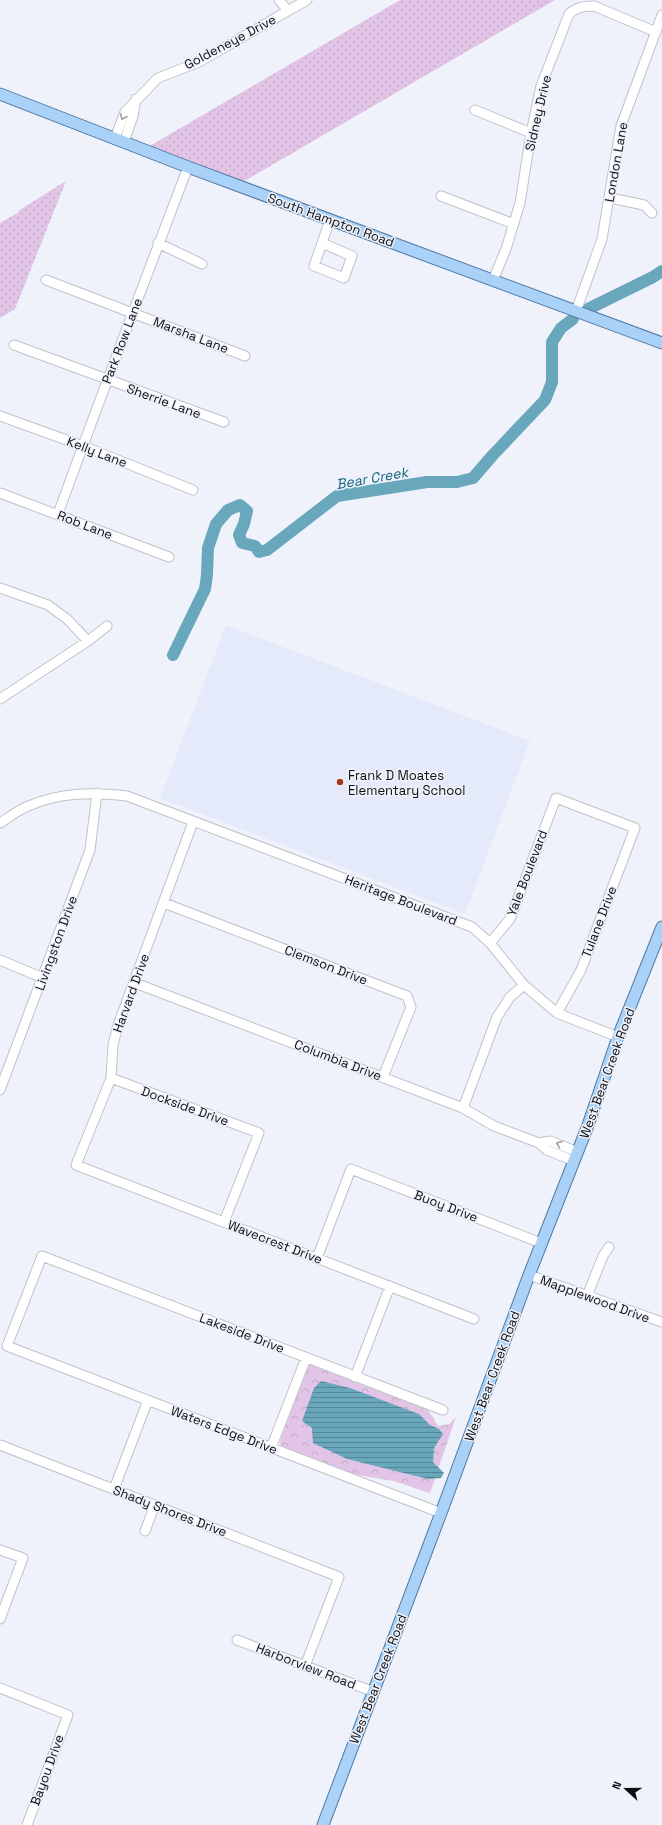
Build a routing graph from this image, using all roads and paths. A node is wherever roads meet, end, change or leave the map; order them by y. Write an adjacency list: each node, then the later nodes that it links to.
1 (279, 0): 3 (street)
2 (307, 0): 3 (street, Goldeneye Drive)
3 (288, 11): 9 (street, Goldeneye Drive)
4 (662, 15): 5 (street, London Lane)
5 (656, 32): 8 (street, Sidney Drive); 12 (street, London Lane)
6 (0, 94): 9 (main road, South Hampton Road)
7 (475, 110): 8 (street)
8 (531, 133): 15 (street, Sidney Drive)
9 (119, 140): 10 (main road, South Hampton Road)
10 (188, 167): 14 (main road, South Hampton Road); 16 (street, Park Row Lane)
11 (441, 196): 15 (street)
12 (610, 198): 13 (street); 21 (street, London Lane)
13 (652, 213)
14 (330, 220): 17 (street); 20 (main road, South Hampton Road)
15 (514, 224): 20 (street, Sidney Drive)
16 (158, 243): 18 (street); 22 (street, Park Row Lane)
17 (322, 243): 17 (street)
18 (202, 264)
19 (46, 280): 22 (street, Marsha Lane)
20 (493, 280): 21 (main road, South Hampton Road)
21 (576, 311): 23 (main road, South Hampton Road)
22 (134, 313): 25 (street, Marsha Lane); 26 (street, Park Row Lane)
23 (662, 344)
24 (14, 345): 26 (street, Sherrie Lane)
25 (245, 356)
26 (107, 380): 28 (street, Sherrie Lane); 29 (street, Park Row Lane)
27 (0, 416): 29 (street, Kelly Lane)
28 (224, 422)
29 (83, 446): 30 (street, Kelly Lane); 32 (street, Park Row Lane)
30 (193, 490)
31 (0, 493): 32 (street, Rob Lane)
32 (58, 514): 33 (street, Rob Lane)
33 (169, 557)
34 (0, 588): 36 (street)
35 (107, 626): 36 (street)
36 (88, 641): 37 (street)
37 (0, 699)
38 (97, 793): 39 (street, Heritage Boulevard); 40 (street, Heritage Boulevard); 47 (street, Livingston Drive)
39 (193, 822): 42 (street, Harvard Drive); 44 (street, Heritage Boulevard)
40 (0, 823)
41 (635, 828): 44 (street, Yale Boulevard); 50 (street, Tulane Drive)
42 (164, 903): 48 (street, Harvard Drive); 52 (street, Clemson Drive)
43 (661, 931): 45 (main road, West Bear Creek Road)
44 (490, 943): 49 (street, Heritage Boulevard)
45 (659, 945): 51 (main road, West Bear Creek Road)
46 (0, 960): 47 (street)
47 (43, 978): 54 (street, Livingston Drive)
48 (134, 982): 52 (street, Columbia Drive); 53 (street, Harvard Drive)
49 (524, 985): 50 (street, Heritage Boulevard); 55 (street)
50 (557, 1013): 51 (street, Heritage Boulevard)
51 (618, 1038): 56 (main road, West Bear Creek Road)
52 (383, 1077): 55 (street, Columbia Drive)
53 (111, 1078): 57 (street, Harvard Drive); 58 (street, Dockside Drive)
54 (0, 1090)
55 (463, 1108): 56 (street, Columbia Drive)
56 (576, 1156): 59 (main road, West Bear Creek Road)
57 (76, 1165): 58 (street, Wavecrest Drive)
58 (224, 1222): 61 (street, Wavecrest Drive)
59 (541, 1243): 61 (street, Buoy Drive); 62 (main road, West Bear Creek Road)
60 (609, 1247): 64 (street)
61 (317, 1258): 63 (street, Wavecrest Drive)
62 (529, 1275): 64 (street, Mapplewood Drive); 76 (main road, West Bear Creek Road)
63 (390, 1286): 65 (street, Wavecrest Drive); 69 (street)
64 (587, 1296): 66 (street, Mapplewood Drive)
65 (474, 1319)
66 (662, 1322)
67 (7, 1346): 68 (street, Lakeside Drive); 70 (street, Waters Edge Drive)
68 (306, 1358): 69 (street, Lakeside Drive); 73 (street)
69 (355, 1377): 71 (street, Lakeside Drive)
70 (148, 1400): 73 (street, Waters Edge Drive); 74 (street)
71 (443, 1410)
72 (0, 1445): 74 (street, Shady Shores Drive)
73 (271, 1448): 76 (street, Waters Edge Drive)
74 (114, 1489): 75 (street, Shady Shores Drive)
75 (155, 1505): 77 (street); 81 (street, Shady Shores Drive)
76 (441, 1513): 83 (main road, West Bear Creek Road)
77 (145, 1531)
78 (0, 1550): 79 (street)
79 (0, 1619)
80 (237, 1640): 81 (street, Harborview Road)
81 (305, 1666): 83 (street, Harborview Road)
82 (0, 1688): 84 (street, Bayou Drive)
83 (374, 1692): 85 (main road, West Bear Creek Road)
84 (27, 1825)
85 (323, 1825)

